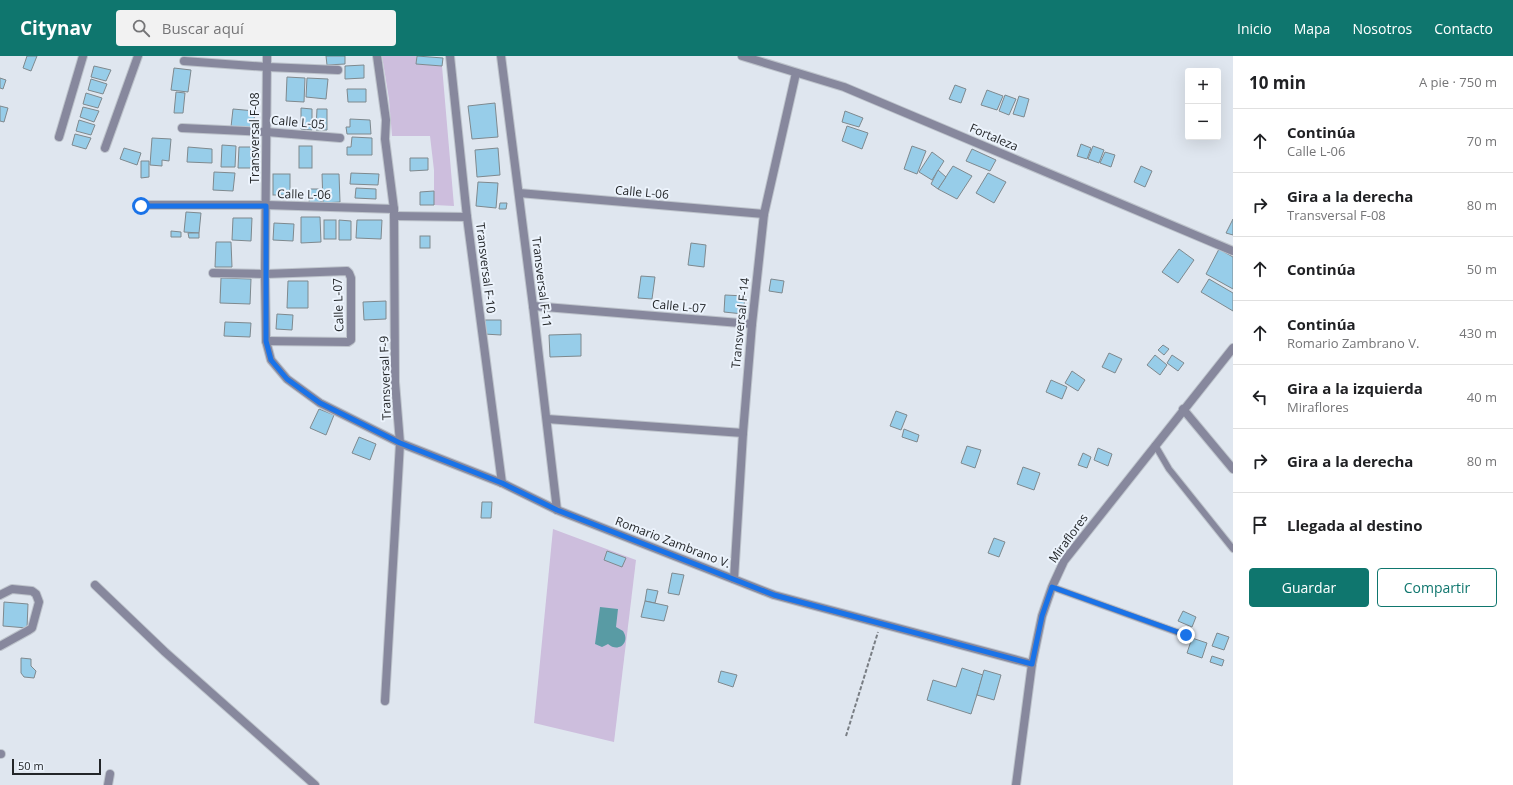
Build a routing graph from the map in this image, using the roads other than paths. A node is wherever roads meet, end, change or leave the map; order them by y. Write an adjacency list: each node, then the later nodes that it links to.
1 (83, 56): 14 (street)
2 (138, 56): 16 (street)
3 (267, 56): 9 (street, Transversal F-08)
4 (377, 56): 20 (street, Transversal F-9)
5 (450, 56): 22 (street, Transversal F-10)
6 (501, 56): 17 (street, Transversal F-11)
7 (742, 56): 11 (street, Fortaleza)
8 (184, 61): 9 (street)
9 (266, 67): 10 (street); 13 (street, Transversal F-08)
10 (338, 70)
11 (796, 73): 21 (street, Transversal F-14); 23 (street, Fortaleza)
12 (182, 128): 13 (street, Calle L-05)
13 (267, 132): 15 (street, Calle L-05); 19 (street, Transversal F-08)
14 (59, 137)
15 (340, 138)
16 (105, 148)
17 (519, 193): 21 (street, Calle L-06); 26 (street, Transversal F-11)
18 (141, 206): 19 (street, Calle L-06)
19 (266, 206): 20 (street, Calle L-06); 25 (street, Transversal F-08)
20 (394, 212): 22 (street, Calle L-06); 34 (street, Transversal F-9)
21 (764, 214): 27 (street, Transversal F-14)
22 (468, 217): 37 (street, Transversal F-10)
23 (1233, 251)
24 (213, 273): 25 (street, Calle L-07)
25 (265, 274): 28 (street, Transversal F-08); 28 (street, Calle L-07)
26 (533, 306): 27 (street, Calle L-07); 32 (street, Transversal F-11)
27 (752, 324): 33 (street, Transversal F-14)
28 (266, 341): 30 (street, Transversal F-08)
29 (1233, 348): 31 (street, Miraflores)
30 (320, 403): 34 (street, Romario Zambrano V.)
31 (1184, 409): 35 (street, Miraflores); 36 (street)
32 (547, 419): 33 (street); 38 (street, Transversal F-11)
33 (742, 433): 40 (street, Transversal F-14)
34 (400, 443): 37 (street, Romario Zambrano V.); 47 (street, Transversal F-9)
35 (1155, 445): 39 (lane); 42 (street, Miraflores)
36 (1233, 469)
37 (502, 483): 38 (street, Romario Zambrano V.)
38 (557, 510): 40 (street, Romario Zambrano V.)
39 (1233, 549)
40 (734, 579): 46 (street, Romario Zambrano V.)
41 (95, 586): 50 (street)
42 (1052, 587): 44 (lane); 46 (street, Miraflores)
43 (0, 595): 45 (street)
44 (1186, 635)
45 (0, 646)
46 (1032, 664): 51 (street, Miraflores)
47 (385, 700)
48 (110, 774): 49 (street)
49 (108, 785)
50 (315, 785)
51 (1016, 785)

